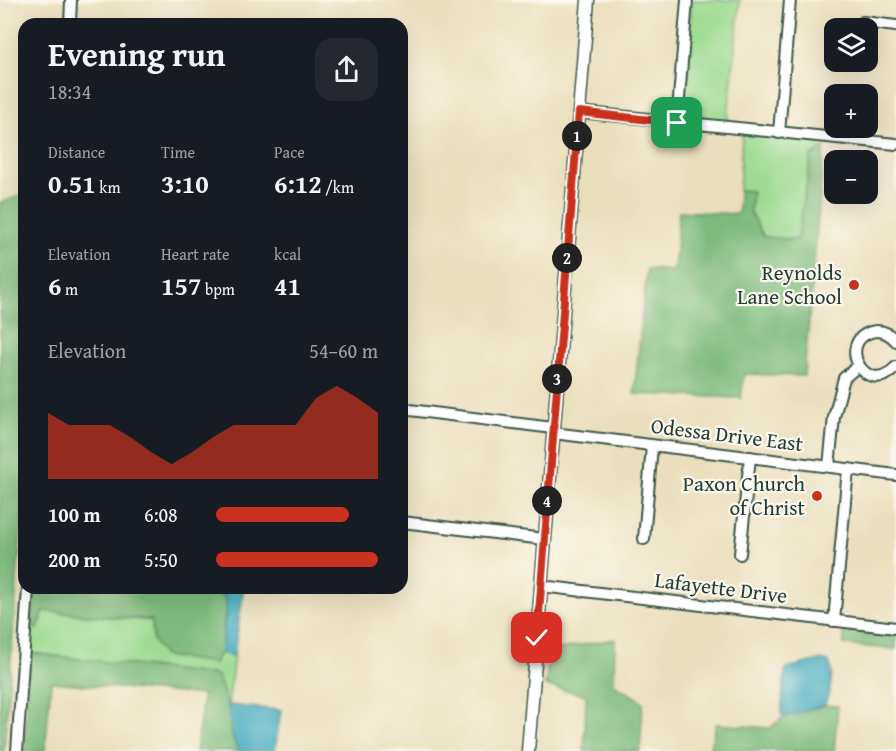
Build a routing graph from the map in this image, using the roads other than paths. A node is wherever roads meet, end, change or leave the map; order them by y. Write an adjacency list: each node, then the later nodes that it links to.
1 (71, 0): 5 (street)
2 (588, 0): 8 (main road)
3 (687, 0): 9 (street)
4 (790, 0): 10 (street)
5 (70, 18)
6 (878, 24): 7 (street)
7 (896, 26)
8 (579, 112): 9 (street); 16 (main road)
9 (677, 123): 10 (street)
10 (779, 133): 11 (street)
11 (896, 144)
12 (896, 341): 13 (street)
13 (858, 366): 14 (street); 19 (street)
14 (896, 367)
15 (408, 411): 16 (street, Odessa Drive East)
16 (553, 430): 17 (street, Odessa Drive East); 23 (main road)
17 (652, 446): 18 (street, Odessa Drive East); 24 (street)
18 (750, 457): 19 (street, Odessa Drive East); 25 (street)
19 (829, 466): 20 (street, Odessa Drive East)
20 (848, 469): 21 (street, Odessa Drive East); 28 (street)
21 (896, 475)
22 (408, 523): 23 (street)
23 (544, 539): 26 (main road)
24 (644, 539)
25 (740, 554)
26 (541, 586): 28 (street, Lafayette Drive); 31 (main road)
27 (28, 594): 30 (street)
28 (834, 621): 29 (street, Lafayette Drive)
29 (896, 628)
30 (16, 751)
31 (528, 751)

